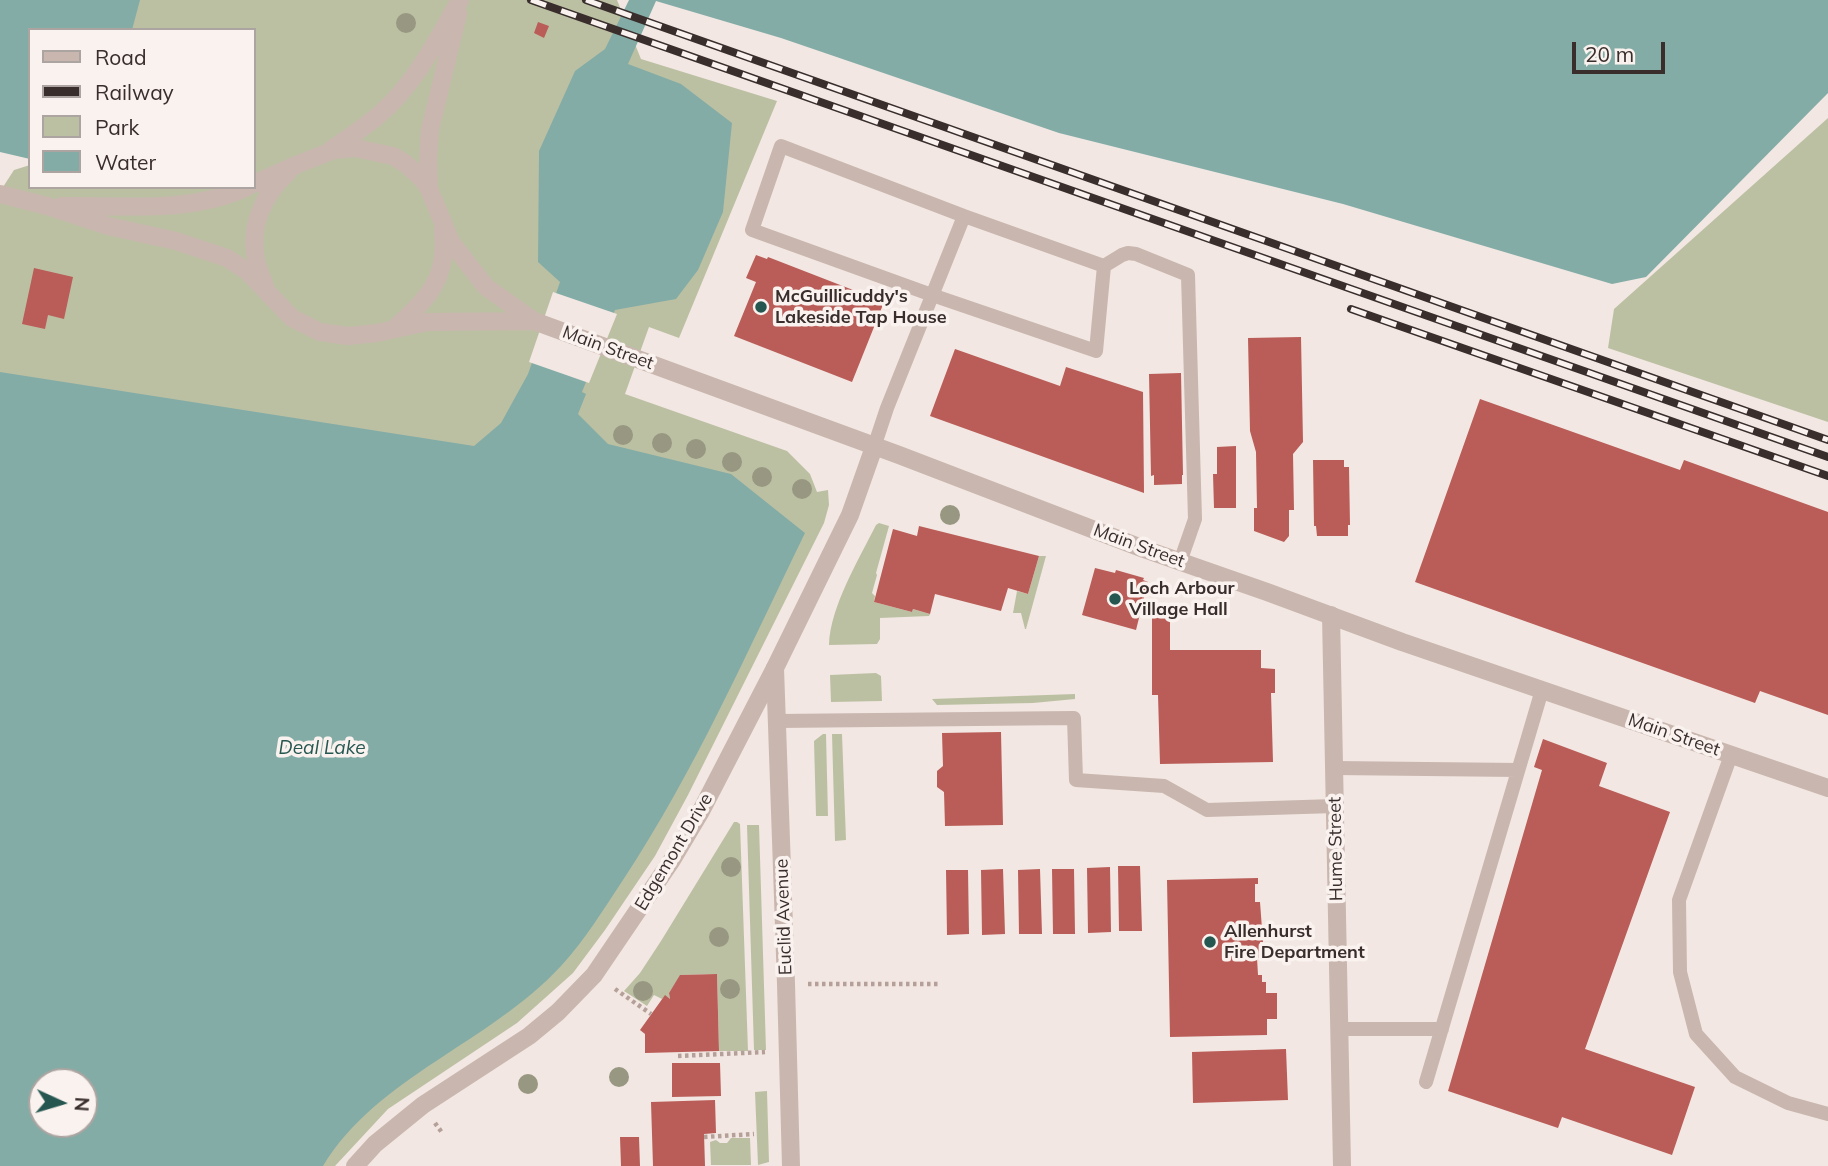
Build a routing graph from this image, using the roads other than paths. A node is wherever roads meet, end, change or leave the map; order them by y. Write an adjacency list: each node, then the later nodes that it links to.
1 (460, 0): 2 (street); 6 (street)
2 (326, 153): 3 (street, Main Street); 6 (street, Main Street)
3 (296, 164): 4 (street, Main Street); 12 (street)
4 (256, 183)
5 (242, 189): 8 (street, Main Street)
6 (429, 189): 10 (street, Main Street)
7 (0, 194): 8 (street, Main Street)
8 (47, 206): 12 (street, Main Street)
9 (964, 216): 11 (lane); 13 (lane); 13 (lane)
10 (442, 217): 14 (street, Main Street); 15 (street)
11 (1104, 265): 13 (lane); 17 (lane)
12 (267, 291): 15 (street, Main Street)
13 (932, 295): 16 (lane)
14 (534, 321): 15 (street, Main Street); 16 (street, Main Street)
15 (394, 329)
16 (874, 447): 17 (street, Main Street); 19 (street, Edgemont Drive)
17 (1180, 562): 18 (street, Main Street)
18 (1331, 615): 20 (street, Main Street); 23 (street, Hume Street)
19 (775, 668): 21 (street, Euclid Avenue); 31 (street, Edgemont Drive)
20 (1542, 690): 22 (street, Main Street); 24 (lane)
21 (777, 721): 26 (lane); 32 (street, Euclid Avenue)
22 (1731, 754): 25 (street, Main Street); 30 (lane)
23 (1334, 768): 24 (lane); 26 (street, Hume Street)
24 (1518, 770): 28 (lane)
25 (1828, 788)
26 (1335, 806): 27 (street, Hume Street)
27 (1340, 1030): 28 (lane); 33 (street, Hume Street)
28 (1442, 1030): 29 (lane)
29 (1426, 1082)
30 (1828, 1114)
31 (355, 1166)
32 (790, 1166)
33 (1342, 1166)

